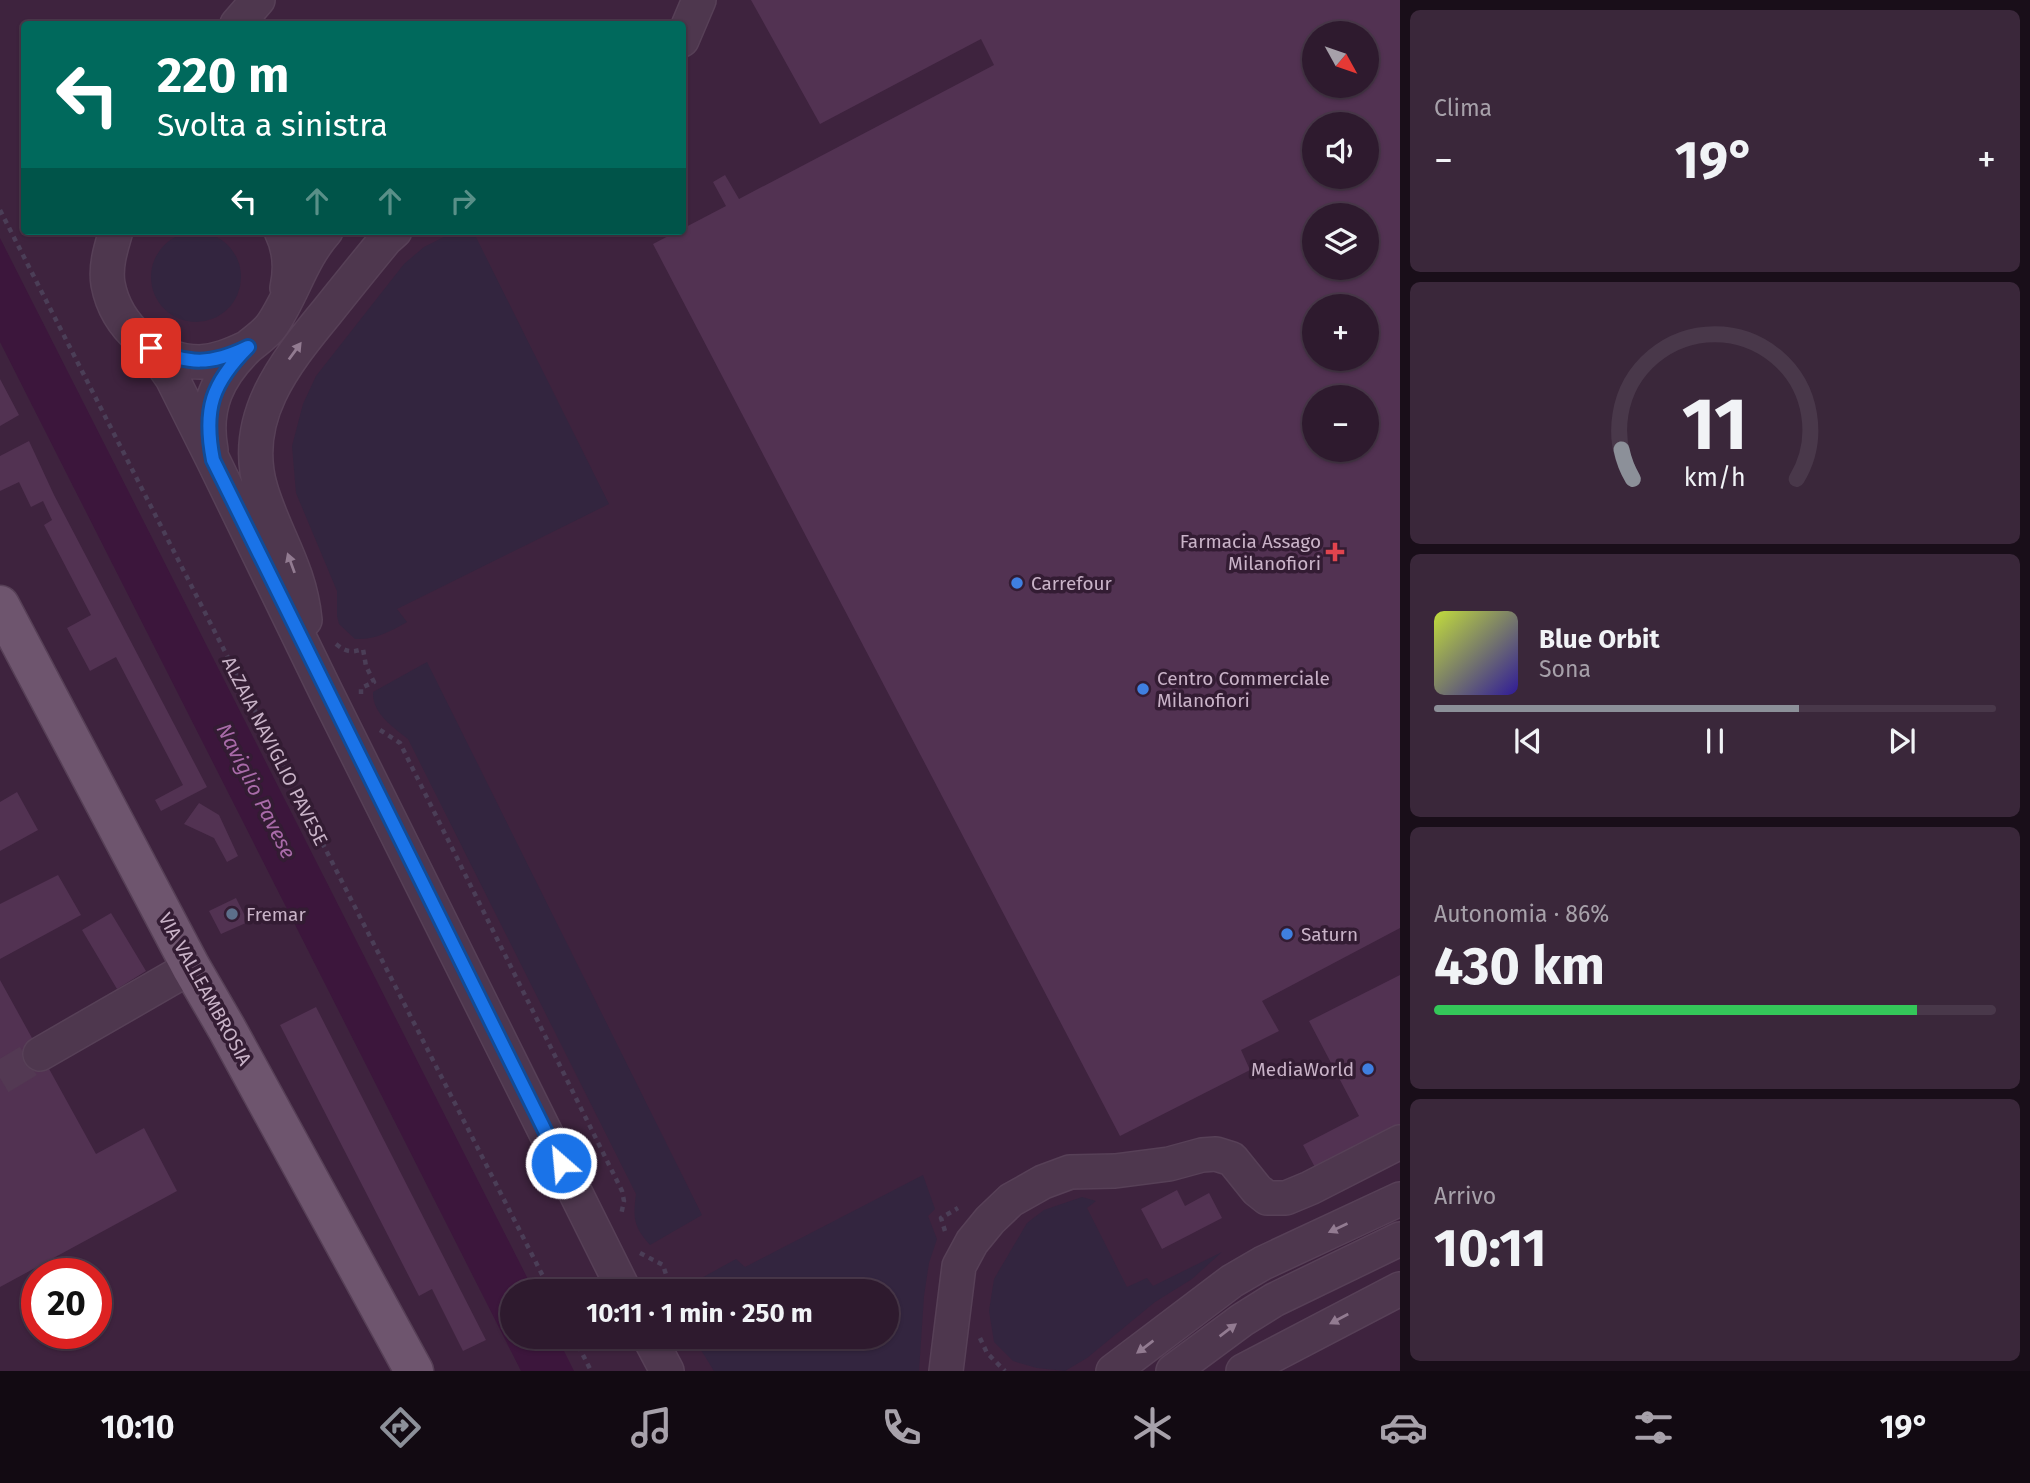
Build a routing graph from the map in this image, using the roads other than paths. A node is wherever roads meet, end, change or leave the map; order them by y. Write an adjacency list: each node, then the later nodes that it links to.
1 (258, 0): 3 (street)
2 (699, 0): 4 (street)
3 (240, 21)
4 (686, 31)
5 (115, 235): 11 (street)
6 (283, 235): 9 (street)
7 (322, 235): 9 (street)
8 (390, 235): 14 (street, one-way to 8)
9 (285, 301): 10 (street)
10 (248, 347): 11 (street); 12 (street)
11 (151, 348): 12 (street)
12 (213, 460): 14 (street)
13 (0, 604): 15 (main road, VIA VALLEAMBROSIA)
14 (320, 647): 20 (street)
15 (191, 967): 16 (street); 24 (main road, VIA VALLEAMBROSIA)
16 (40, 1054)
17 (1400, 1142): 22 (street)
18 (1400, 1199): 28 (street, one-way to 28)
19 (1400, 1239): 29 (street, one-way to 19)
20 (619, 1279)
21 (1400, 1289): 30 (street, one-way to 30)
22 (965, 1331): 26 (street); 27 (street)
23 (655, 1349): 25 (street)
24 (414, 1371)
25 (667, 1371)
26 (946, 1371)
27 (970, 1371)
28 (1114, 1371)
29 (1174, 1371)
30 (1243, 1371)

